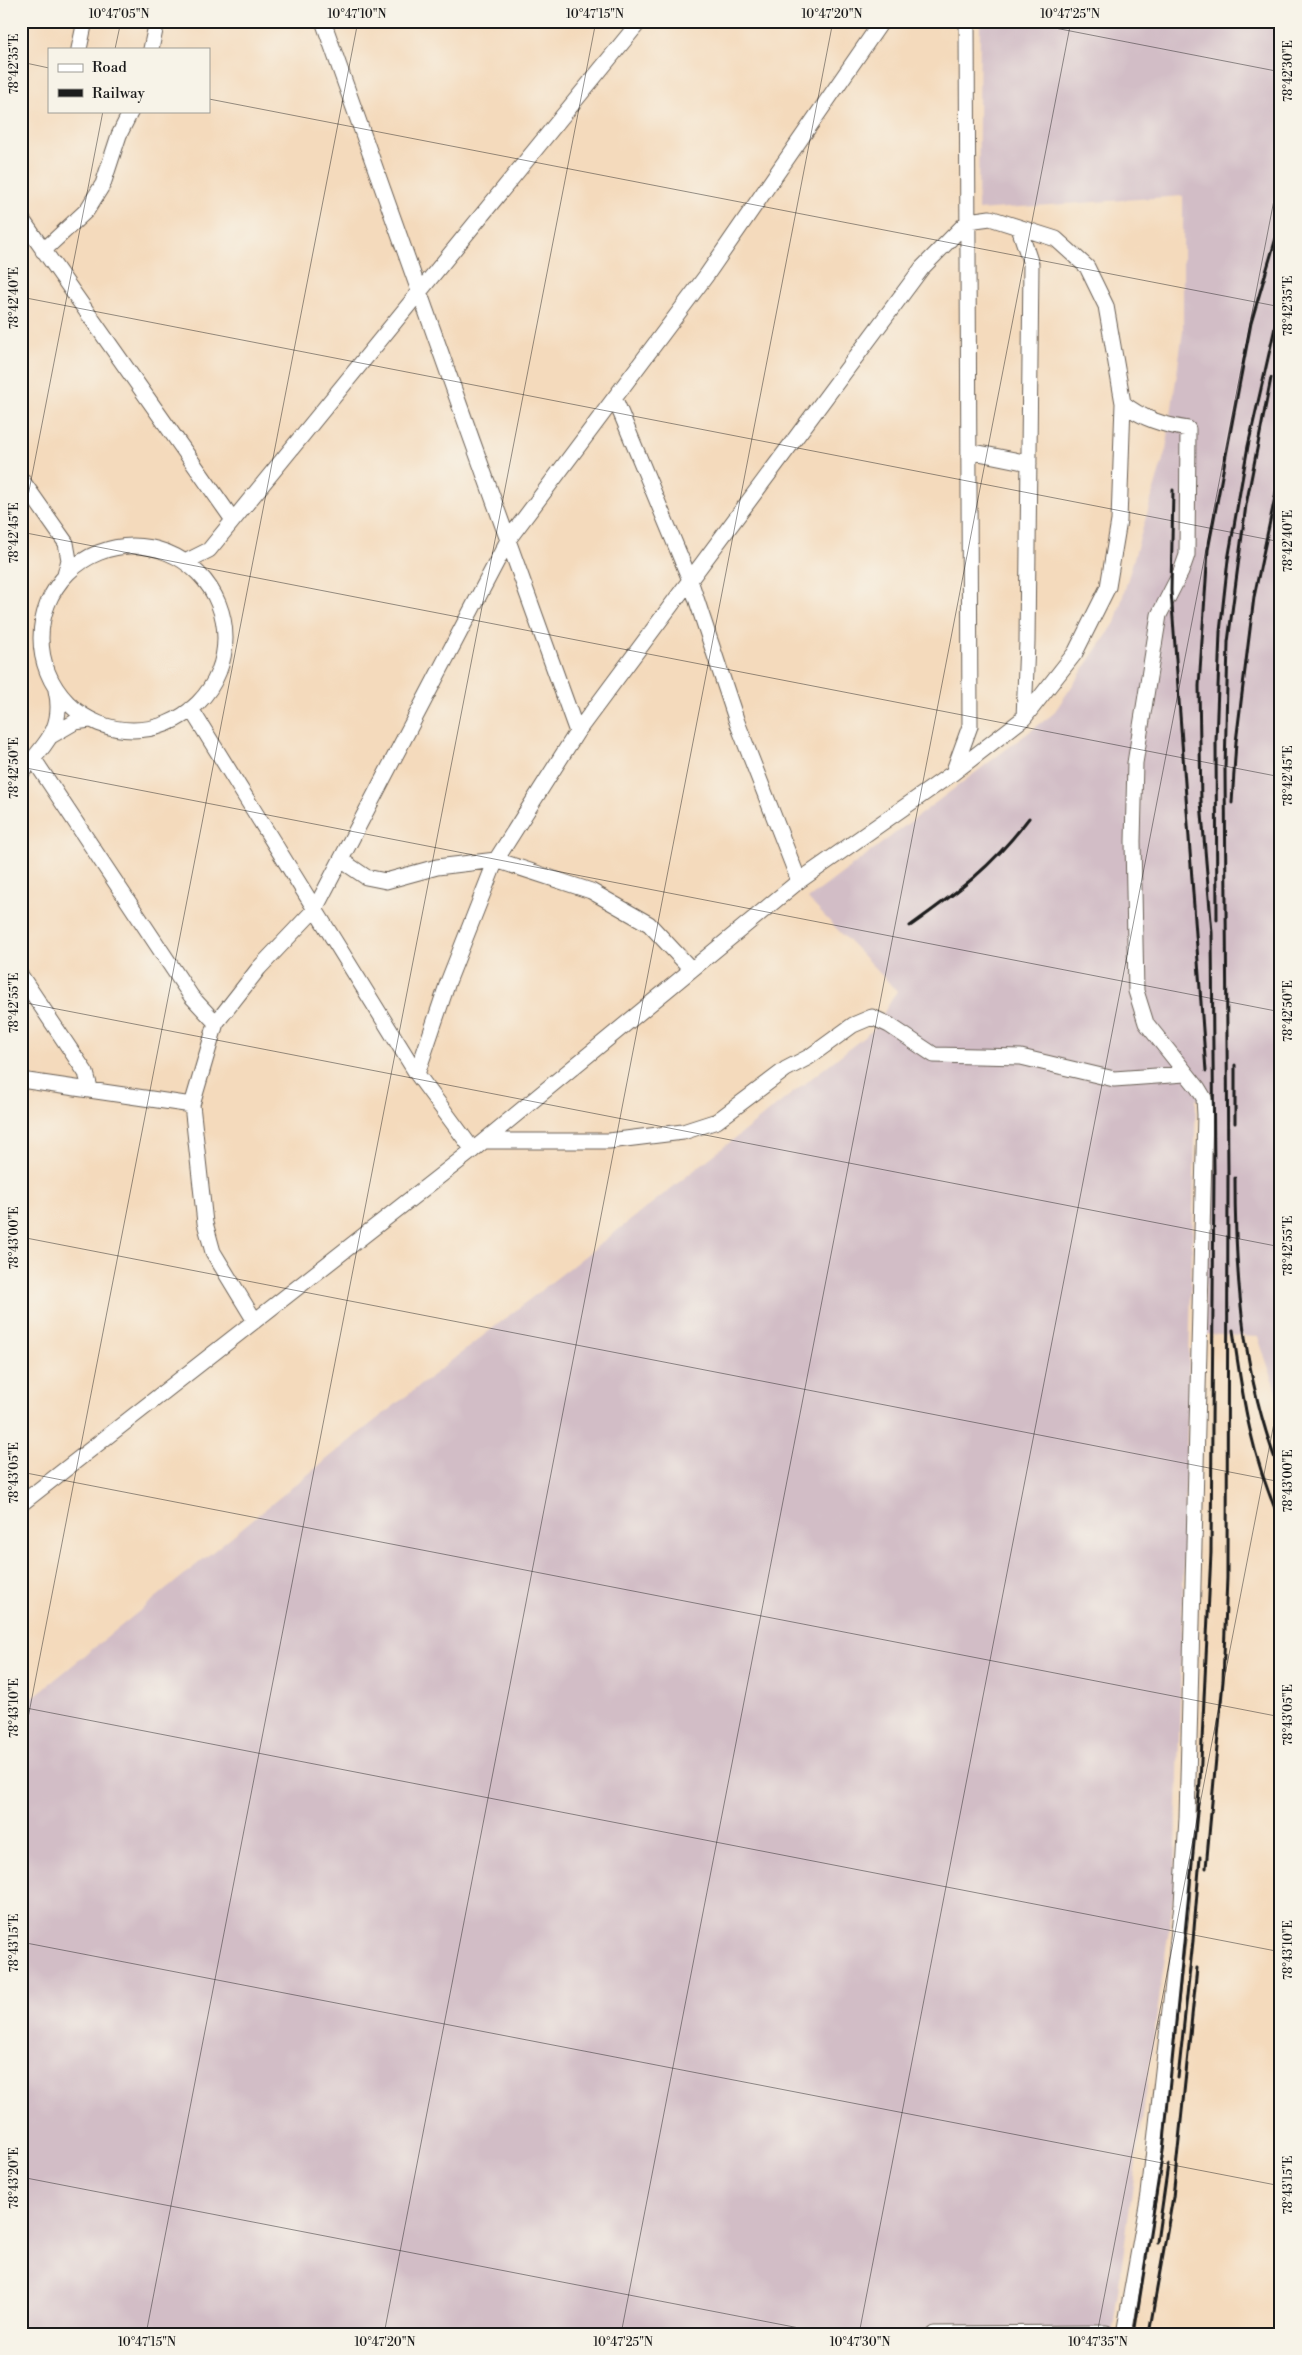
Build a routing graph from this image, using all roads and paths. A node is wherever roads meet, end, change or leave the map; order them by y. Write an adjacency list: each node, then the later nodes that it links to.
1 (85, 21): 7 (street)
2 (157, 21): 8 (street)
3 (323, 21): 14 (street)
4 (640, 21): 14 (street)
5 (882, 21): 15 (street)
6 (967, 21): 10 (street)
7 (79, 48)
8 (151, 48)
9 (130, 112): 13 (street)
10 (968, 221): 12 (street); 17 (street); 28 (street)
11 (23, 223): 13 (street)
12 (1019, 228): 16 (street); 18 (street)
13 (43, 251): 20 (street)
14 (418, 293): 20 (street); 21 (street)
15 (615, 400): 21 (street); 28 (street)
16 (1123, 403): 31 (street); 46 (street)
17 (969, 451): 18 (street); 37 (street)
18 (1029, 463): 31 (street)
19 (22, 481): 22 (street)
20 (233, 520): 23 (street)
21 (508, 540): 33 (street); 38 (street)
22 (66, 543): 24 (street); 26 (street)
23 (209, 550): 25 (street); 27 (street)
24 (96, 554): 25 (street); 26 (street)
25 (185, 562): 27 (street)
26 (66, 575): 29 (street)
27 (204, 579): 30 (street)
28 (690, 580): 33 (street); 40 (street)
29 (55, 688): 32 (street); 34 (street)
30 (191, 709): 32 (street); 41 (street)
31 (1024, 718): 37 (street)
32 (90, 720): 34 (street)
33 (577, 732): 39 (street)
34 (51, 736): 35 (street)
35 (33, 758): 36 (street); 44 (street)
36 (21, 773)
37 (953, 773): 40 (street)
38 (341, 860): 39 (street); 41 (street)
39 (496, 860): 42 (street); 45 (street)
40 (799, 881): 42 (street)
41 (315, 909): 44 (street); 45 (street)
42 (691, 969): 50 (street)
43 (21, 976): 48 (street)
44 (216, 1022): 49 (street)
45 (417, 1074): 50 (street)
46 (1185, 1074): 50 (street); 55 (street)
47 (21, 1080): 48 (street)
48 (90, 1088): 49 (street)
49 (192, 1105): 51 (street)
50 (479, 1146): 51 (street)
51 (255, 1321): 52 (street)
52 (21, 1504)
53 (1106, 2333): 54 (street)
54 (934, 2334)
55 (1124, 2334)

